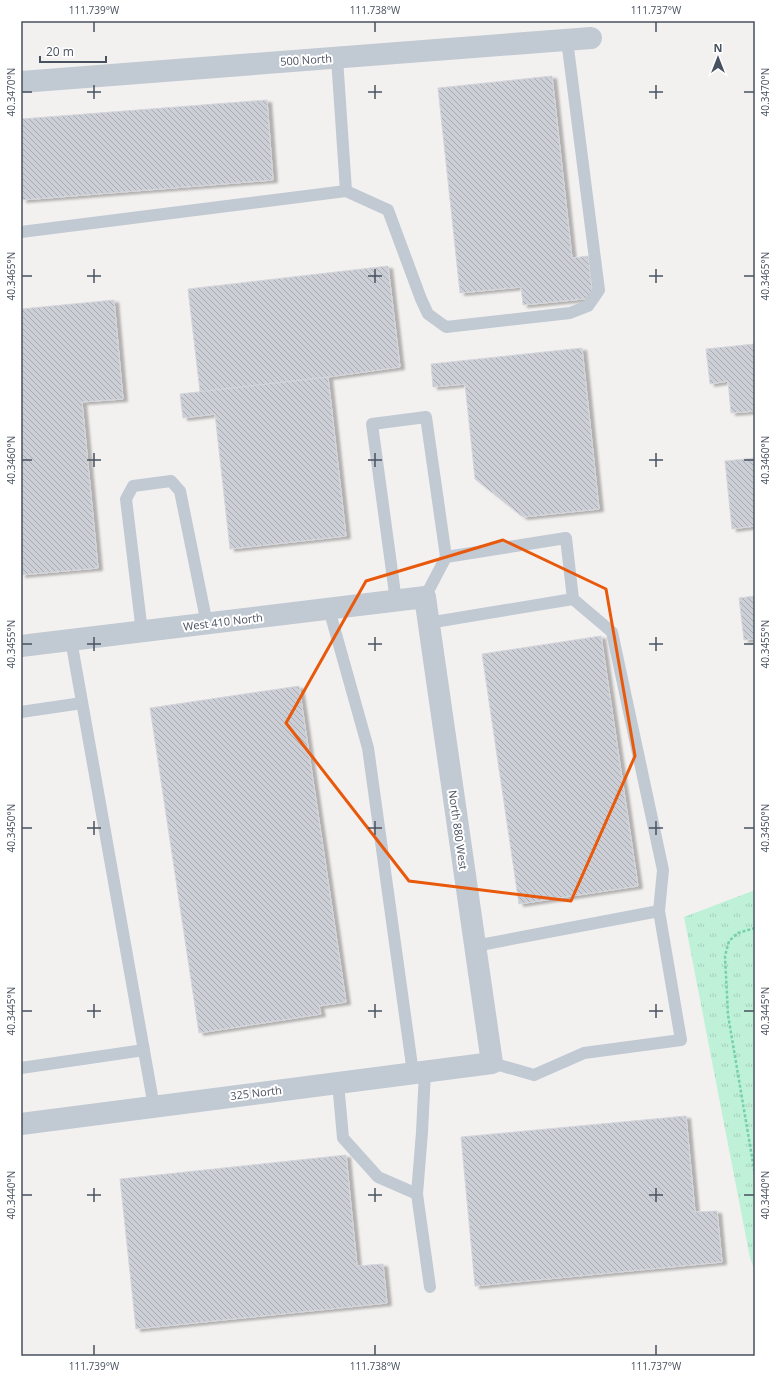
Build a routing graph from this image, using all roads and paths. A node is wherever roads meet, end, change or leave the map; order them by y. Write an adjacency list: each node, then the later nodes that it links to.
1 (591, 38): 2 (street, 500 North)
2 (567, 40): 3 (street, 500 North); 5 (lane)
3 (337, 58): 4 (street, 500 North); 5 (lane)
4 (21, 82)
5 (346, 191): 6 (lane)
6 (21, 232)
7 (446, 557): 8 (lane); 9 (lane); 10 (lane)
8 (425, 597): 10 (street, West 410 North); 12 (street, North 880 West)
9 (573, 599): 12 (lane); 19 (lane)
10 (396, 601): 11 (street, West 410 North)
11 (329, 609): 13 (street, West 410 North); 25 (lane)
12 (428, 623): 21 (street, North 880 West)
13 (207, 624): 14 (street, West 410 North); 14 (lane)
14 (142, 632): 15 (street, West 410 North)
15 (71, 640): 16 (street, West 410 North); 17 (lane)
16 (21, 646)
17 (82, 703): 18 (lane); 22 (lane)
18 (21, 712)
19 (659, 911): 21 (lane); 23 (lane)
20 (755, 928): 29 (path)
21 (475, 946): 23 (street, North 880 West)
22 (144, 1050): 24 (lane); 27 (lane)
23 (492, 1063): 25 (street, 325 North)
24 (21, 1068)
25 (419, 1072): 26 (street, 325 North); 30 (lane)
26 (338, 1083): 27 (street, 325 North); 30 (lane)
27 (154, 1107): 28 (street, 325 North)
28 (21, 1124)
29 (755, 1175)
30 (417, 1194): 31 (lane)
31 (430, 1287)

